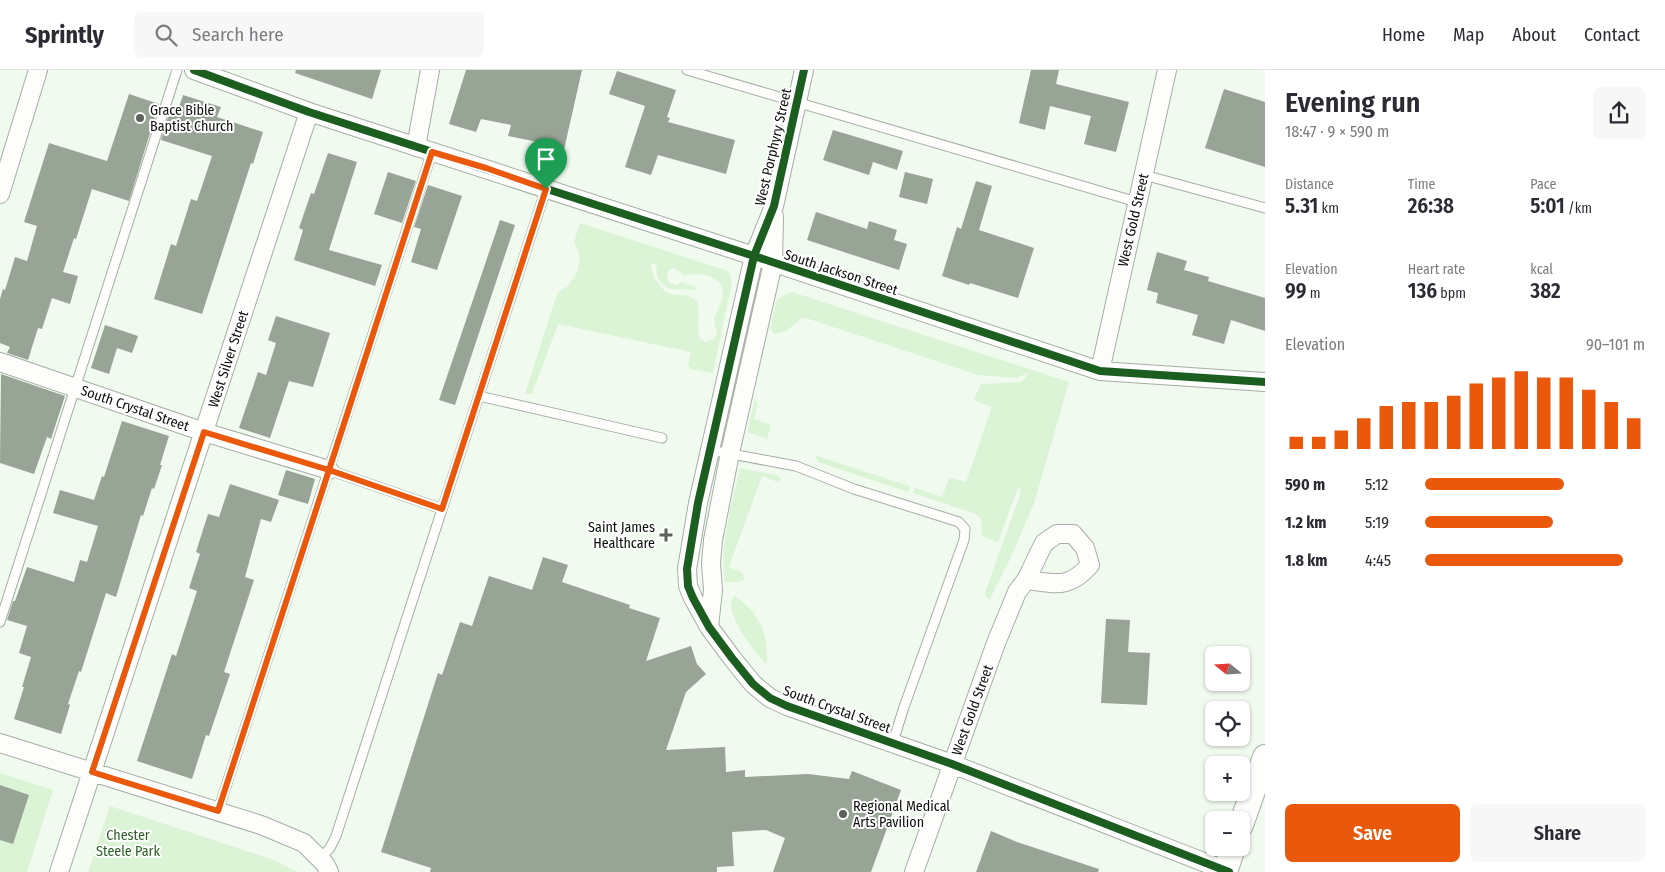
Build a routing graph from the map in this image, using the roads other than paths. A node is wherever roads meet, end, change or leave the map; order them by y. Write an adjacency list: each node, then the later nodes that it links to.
1 (38, 70): 13 (street)
2 (177, 70): 22 (lane)
3 (194, 70): 9 (street)
4 (430, 70): 10 (street)
5 (686, 70): 8 (lane)
6 (804, 70): 8 (street, West Porphyry Street)
7 (1168, 70): 11 (street, West Gold Street)
8 (797, 102): 14 (lane); 15 (street, West Porphyry Street)
9 (309, 112): 10 (street); 24 (street, West Silver Street)
10 (424, 150): 12 (street, South Jackson Street); 28 (lane)
11 (1144, 175): 14 (street, West Gold Street); 16 (lane)
12 (546, 189): 17 (street, South Jackson Street); 23 (lane)
13 (0, 194)
14 (1138, 202): 20 (street, West Gold Street)
15 (774, 206): 17 (street, West Porphyry Street); 18 (street, West Porphyry Street)
16 (1265, 208)
17 (754, 256): 18 (street, South Jackson Street); 26 (street, South Crystal Street)
18 (773, 263): 20 (street, South Jackson Street); 27 (street)
19 (0, 362): 22 (street, South Crystal Street)
20 (1100, 371): 21 (street, South Jackson Street)
21 (1265, 382)
22 (76, 388): 24 (street, South Crystal Street); 31 (lane)
23 (479, 396): 25 (lane); 29 (lane)
24 (204, 432): 28 (street, South Crystal Street); 37 (street, West Silver Street)
25 (662, 438)
26 (710, 450): 27 (lane); 32 (street, South Crystal Street)
27 (730, 453): 32 (street); 33 (lane)
28 (329, 470): 29 (lane); 38 (lane)
29 (442, 509): 41 (lane)
30 (1026, 580): 36 (street, West Gold Street)
31 (0, 622)
32 (709, 627): 33 (street, South Crystal Street)
33 (893, 742): 36 (street, South Crystal Street)
34 (0, 743): 37 (street)
35 (1265, 757): 39 (street)
36 (952, 764): 42 (street, South Crystal Street); 44 (street, West Gold Street)
37 (92, 772): 38 (street); 43 (street, West Silver Street)
38 (218, 811): 41 (street)
39 (1246, 811)
40 (1231, 856): 42 (street)
41 (325, 866)
42 (1226, 871)
43 (59, 872)
44 (914, 872)

